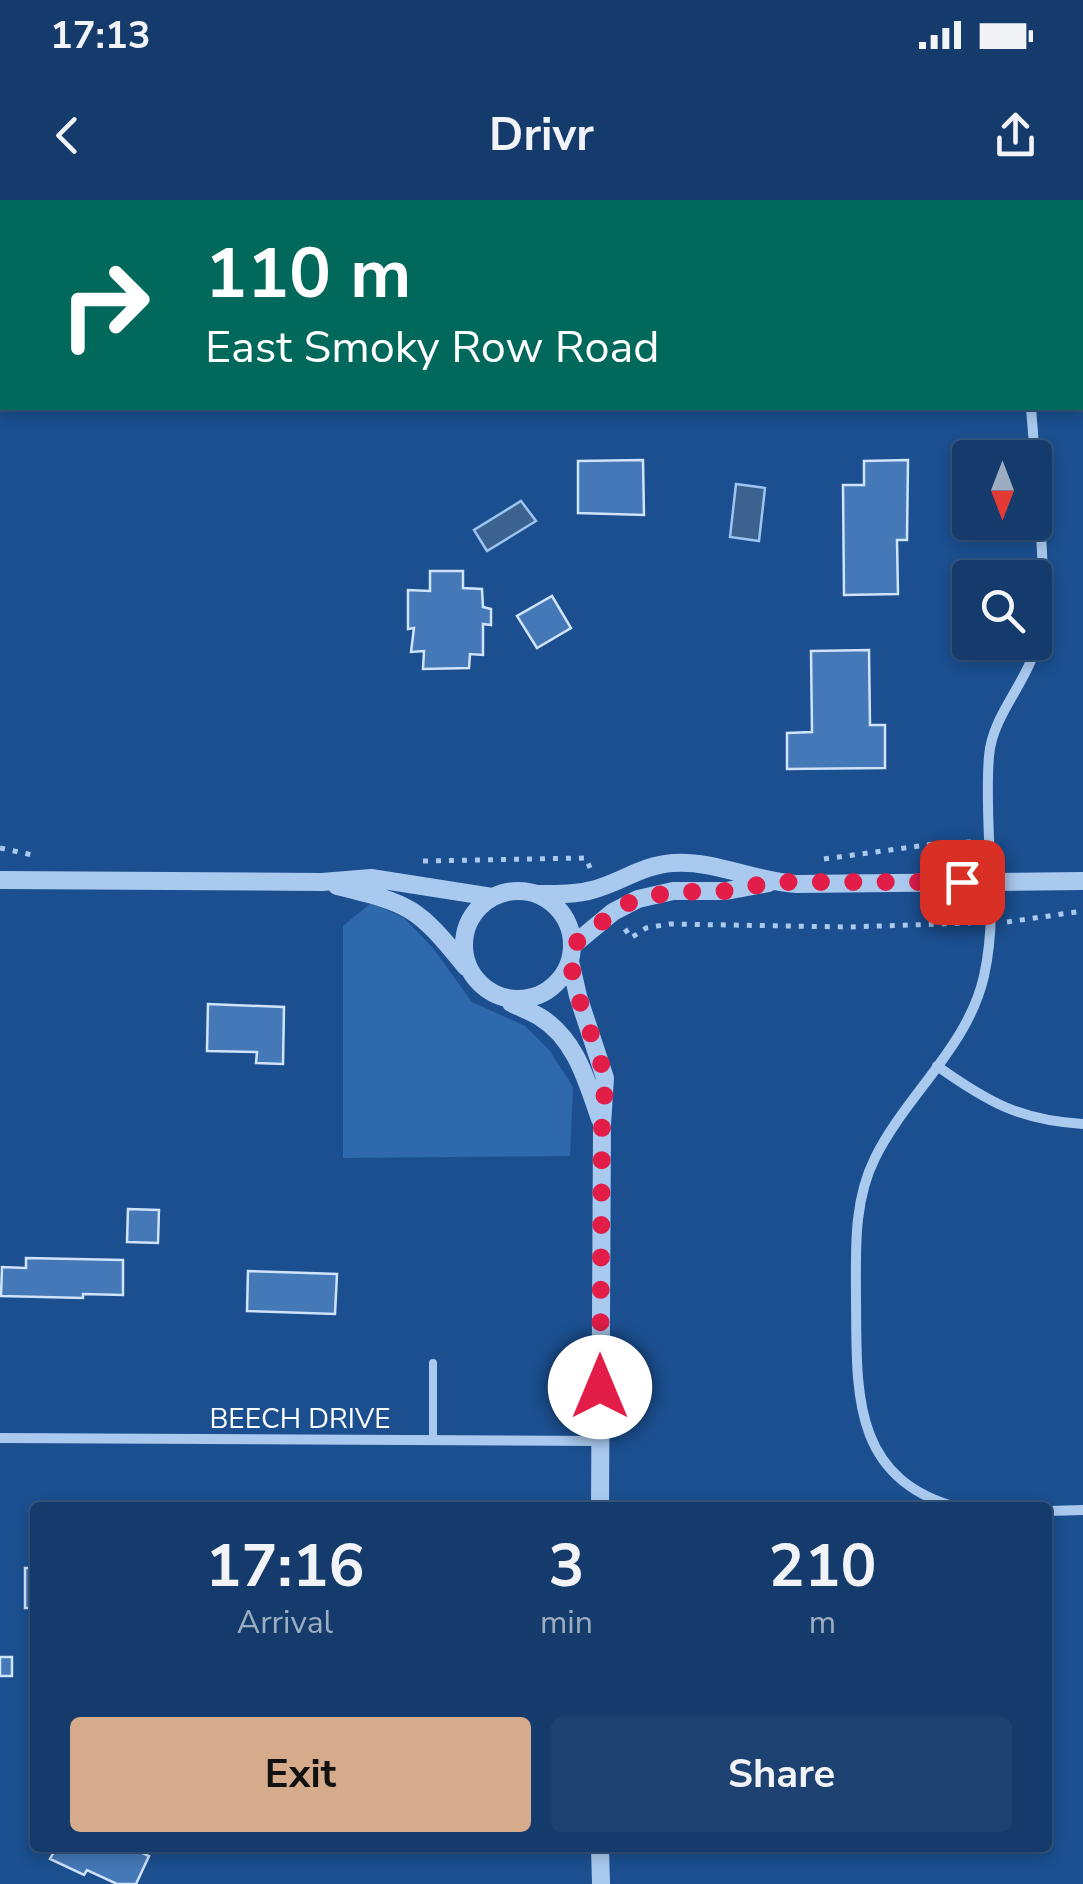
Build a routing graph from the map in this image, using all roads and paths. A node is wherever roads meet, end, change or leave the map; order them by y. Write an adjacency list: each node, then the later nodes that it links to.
1 (1031, 410): 2 (street)
2 (1033, 440)
3 (1039, 540): 4 (street)
4 (988, 842): 5 (path); 10 (street)
5 (810, 861)
6 (0, 880): 8 (street)
7 (1083, 881): 10 (street)
8 (322, 882): 12 (street); 18 (street)
9 (774, 882): 10 (street); 11 (street); 17 (street)
10 (989, 882): 20 (street)
11 (537, 894): 12 (street); 17 (street)
12 (492, 898): 18 (street)
13 (1083, 911): 14 (path)
14 (1020, 922)
15 (959, 924): 16 (path)
16 (622, 926)
17 (571, 954): 19 (street); 21 (street)
18 (470, 972): 19 (street)
19 (496, 996): 21 (street)
20 (937, 1066): 22 (street); 28 (street)
21 (602, 1124): 26 (street)
22 (1083, 1124)
23 (432, 1363): 25 (lane)
24 (0, 1438): 25 (street, BEECH DRIVE)
25 (432, 1441): 26 (street, BEECH DRIVE)
26 (600, 1441): 27 (street)
27 (600, 1502)
28 (939, 1502)
29 (1052, 1510): 30 (street)
30 (1083, 1510)
31 (600, 1852): 32 (street)
32 (600, 1884)

